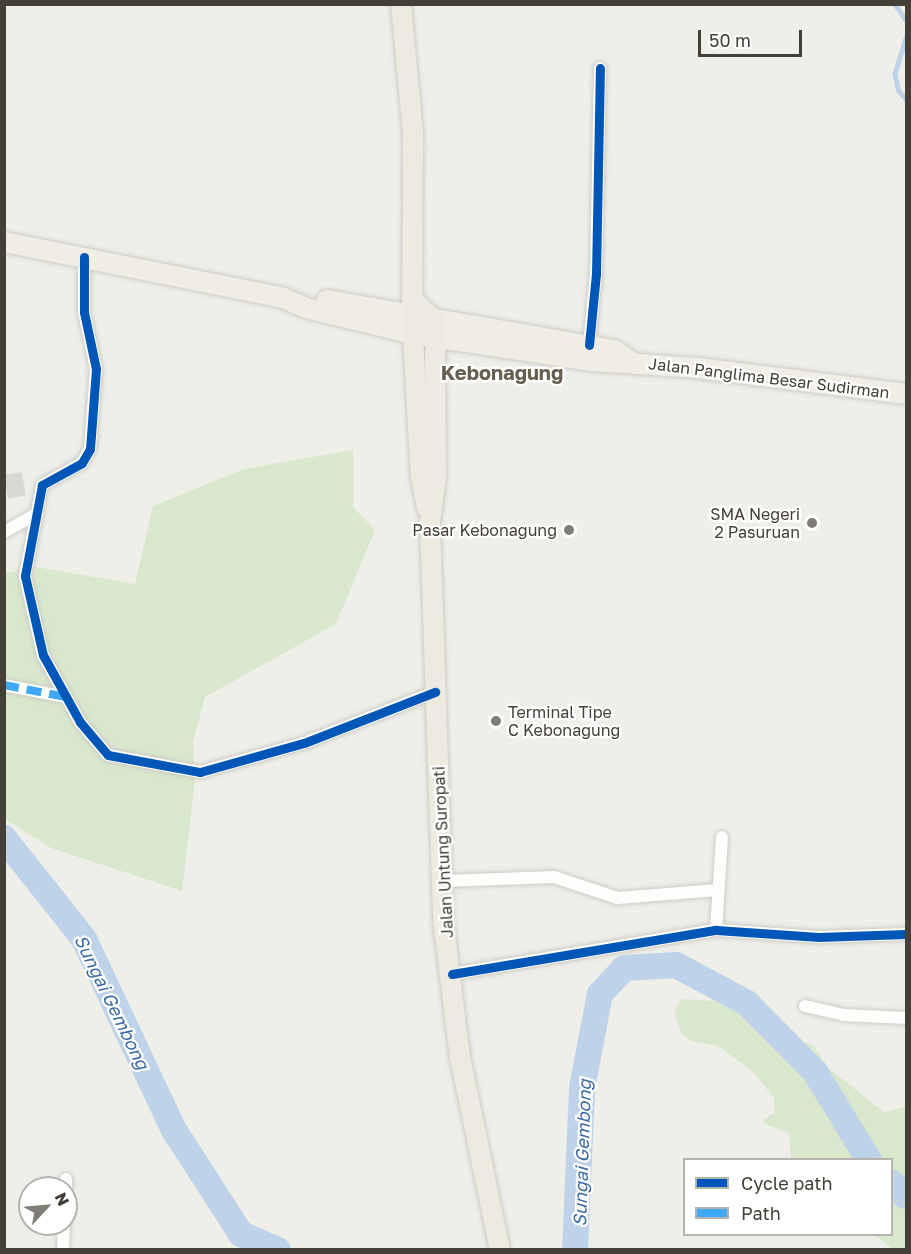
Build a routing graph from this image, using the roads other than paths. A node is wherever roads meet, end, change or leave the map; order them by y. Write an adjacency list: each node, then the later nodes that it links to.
1 (402, 4): 5 (highway, Jalan Untung Suropati)
2 (600, 68): 7 (street)
3 (4, 242): 4 (main road)
4 (84, 257): 5 (main road); 10 (street)
5 (413, 317): 6 (main road); 11 (highway, Jalan Untung Suropati)
6 (435, 329): 7 (main road, Jalan Panglima Besar Sudirman); 8 (main road, Jalan Panglima Besar Sudirman); 11 (highway, Jalan Untung Suropati)
7 (589, 345): 8 (main road, Jalan Panglima Besar Sudirman)
8 (631, 362): 9 (main road, Jalan Panglima Besar Sudirman)
9 (906, 394)
10 (37, 514): 12 (street); 15 (street)
11 (430, 522): 14 (highway, Jalan Untung Suropati)
12 (4, 532)
13 (4, 686): 15 (street)
14 (435, 692): 15 (street); 17 (highway, Jalan Untung Suropati)
15 (66, 697)
16 (722, 837): 18 (street)
17 (442, 882): 18 (street); 21 (highway, Jalan Untung Suropati)
18 (718, 890): 19 (street)
19 (716, 930): 20 (street); 21 (street)
20 (906, 934)
21 (452, 974): 24 (highway, Jalan Untung Suropati)
22 (804, 1006): 23 (street)
23 (906, 1018)
24 (500, 1250)

